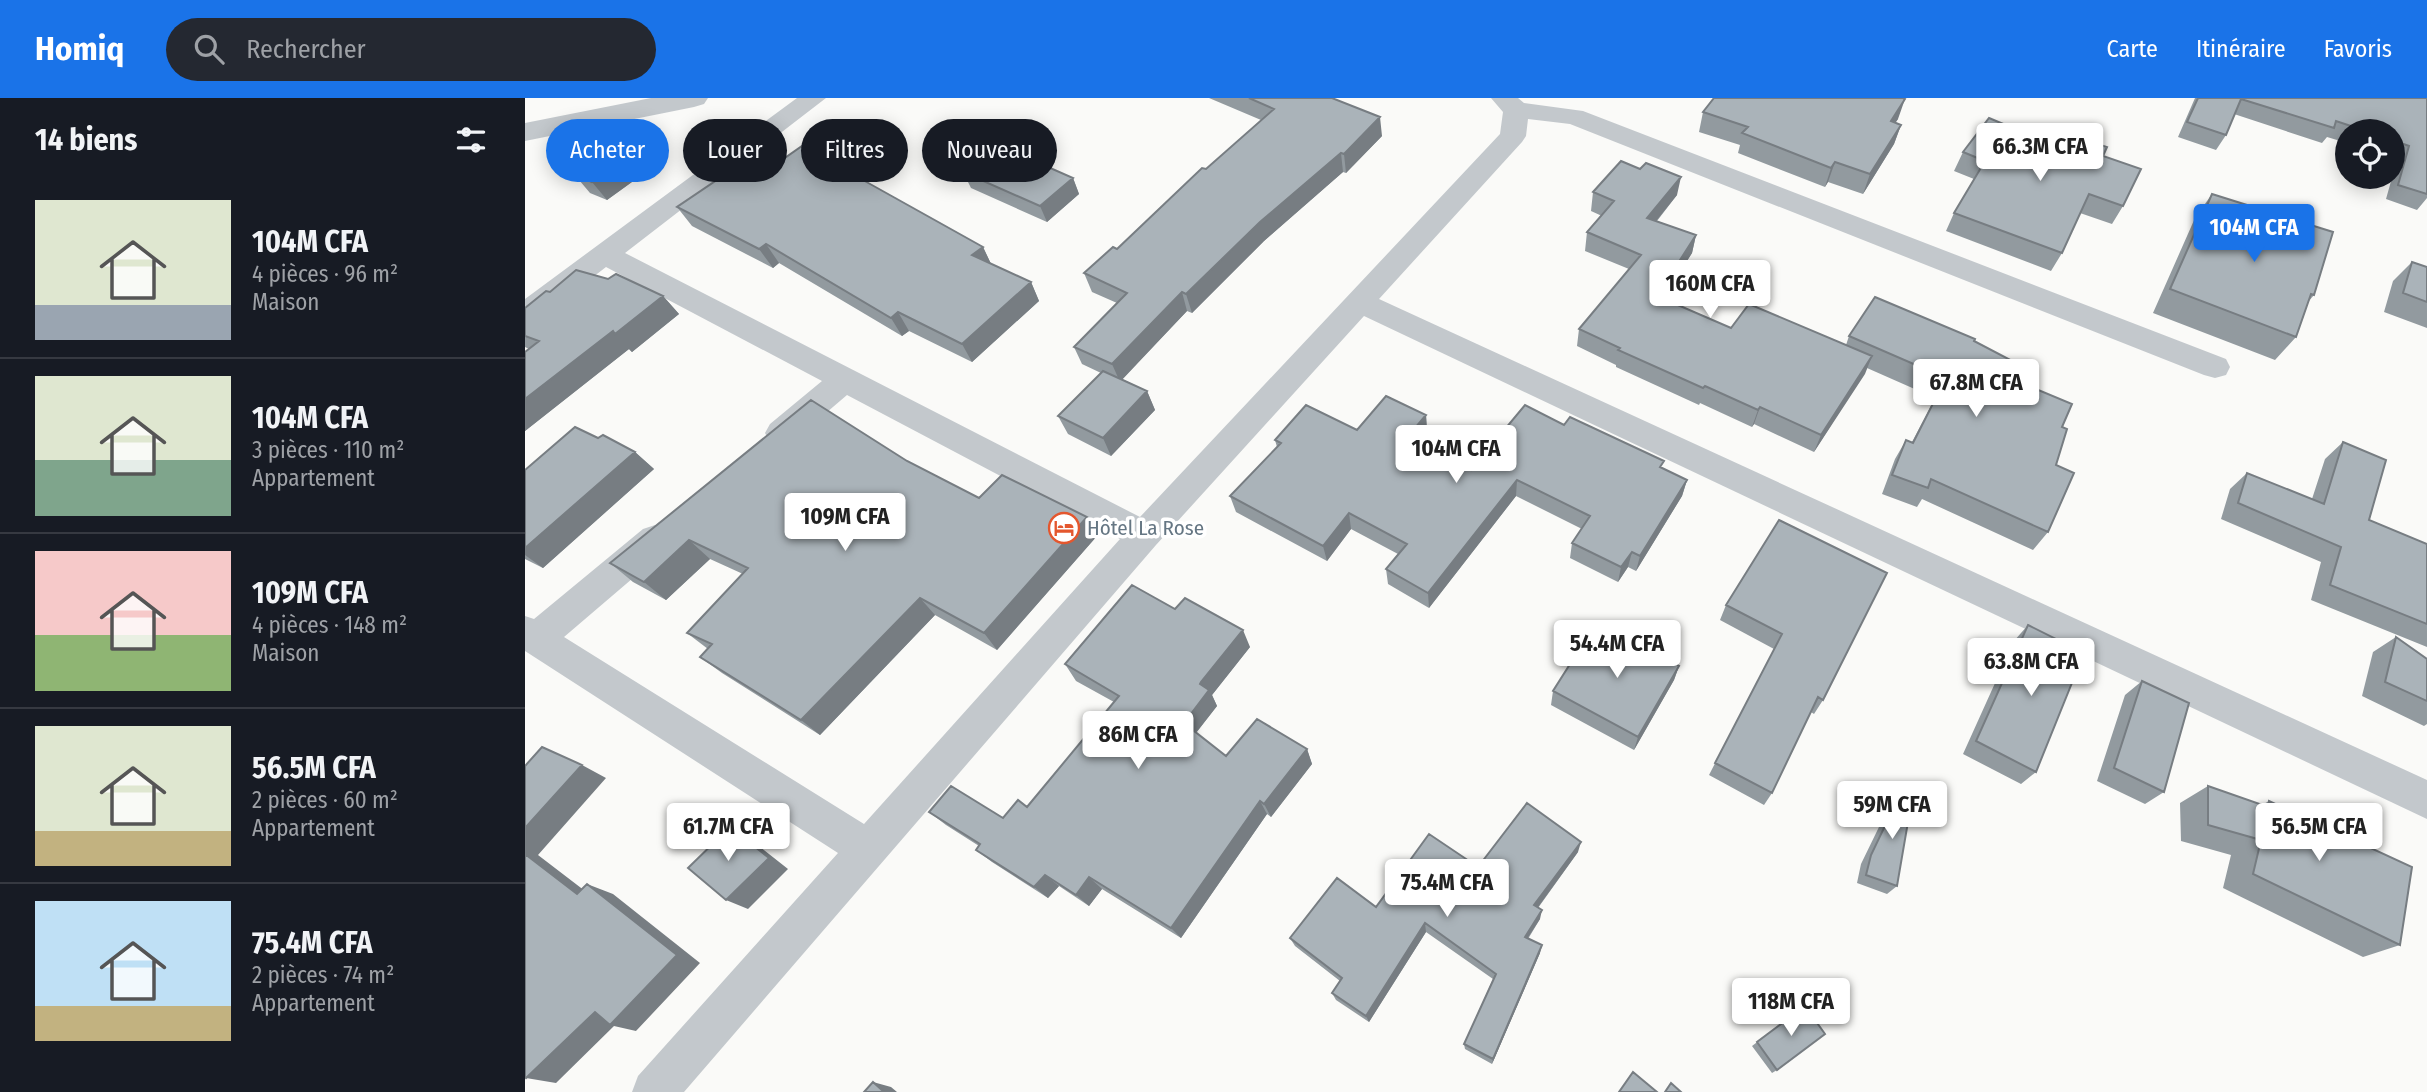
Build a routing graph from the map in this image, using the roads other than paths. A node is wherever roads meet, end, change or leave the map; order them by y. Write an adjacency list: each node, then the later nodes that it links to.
1 (694, 98): 4 (street)
2 (813, 98): 5 (street)
3 (1510, 104): 6 (street); 8 (street)
4 (525, 132)
5 (604, 254): 7 (street); 9 (street)
6 (1359, 302): 12 (street); 14 (street)
7 (525, 314)
8 (2215, 367)
9 (845, 379): 10 (street); 12 (street)
10 (759, 451)
11 (674, 523): 13 (street)
12 (1144, 535): 15 (street)
13 (530, 636): 15 (street)
14 (2427, 800)
15 (867, 849): 16 (street)
16 (654, 1092)

